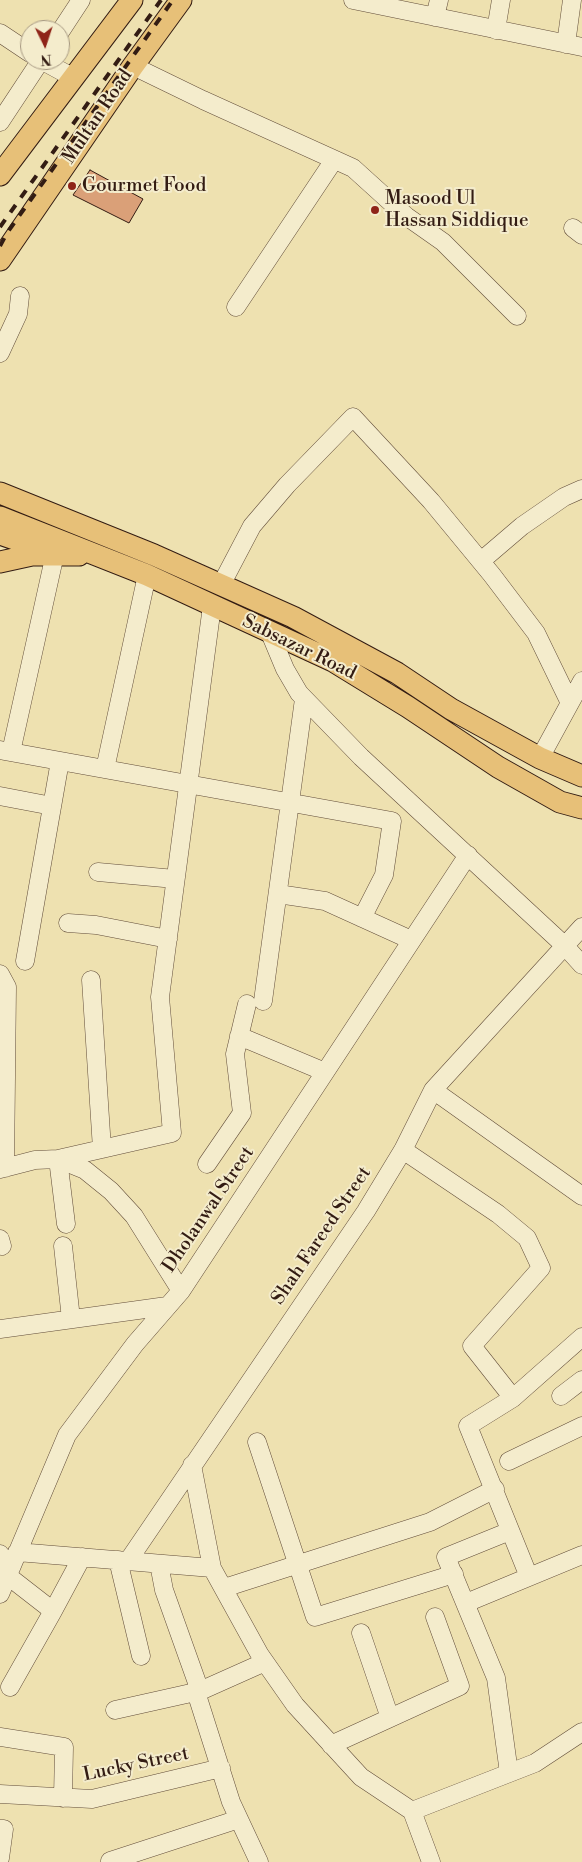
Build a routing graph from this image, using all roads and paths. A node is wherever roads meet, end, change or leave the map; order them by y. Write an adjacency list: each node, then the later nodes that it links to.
1 (81, 0): 8 (street)
2 (132, 0): 14 (main road)
3 (181, 0): 13 (main road, Multan Road)
4 (352, 0): 7 (street)
5 (501, 0): 9 (street)
6 (572, 0): 12 (street)
7 (437, 8): 9 (street)
8 (68, 20)
9 (496, 30): 12 (street)
10 (0, 33): 11 (street)
11 (20, 46)
12 (574, 46)
13 (133, 66): 16 (street); 18 (main road, Multan Road)
14 (74, 78): 15 (street); 17 (main road)
15 (0, 122)
16 (334, 160): 20 (street); 21 (street)
17 (2, 169)
18 (0, 260)
19 (20, 296): 22 (street)
20 (236, 307)
21 (517, 316)
22 (0, 352)
23 (0, 478): 26 (main road)
24 (582, 489): 31 (street)
25 (0, 493): 26 (main road, Sabsazar Road)
26 (44, 510): 34 (main road, Sabsazar Road)
27 (0, 517): 30 (main road, Sabsazar Road)
28 (0, 534): 29 (main road)
29 (55, 554): 30 (main road); 32 (main road); 42 (street)
30 (97, 557): 33 (main road, Sabsazar Road)
31 (481, 561): 34 (street); 41 (street)
32 (0, 562)
33 (147, 575): 35 (main road, Sabsazar Road); 45 (street)
34 (221, 585): 36 (main road, Sabsazar Road)
35 (212, 606): 37 (main road, Sabsazar Road); 47 (street)
36 (316, 629): 38 (main road); 43 (main road, Sabsazar Road)
37 (270, 633): 38 (main road, Sabsazar Road); 40 (street)
38 (312, 650): 51 (main road, Sabsazar Road)
39 (582, 681): 41 (street)
40 (304, 699): 49 (street); 52 (street)
41 (569, 701): 43 (street)
42 (6, 751): 44 (street)
43 (540, 758): 46 (main road, Sabsazar Road)
44 (60, 761): 45 (street); 50 (street)
45 (105, 769): 47 (street)
46 (582, 776)
47 (188, 784): 49 (street); 54 (street)
48 (0, 796): 50 (street)
49 (290, 803): 55 (street); 56 (street)
50 (52, 806): 62 (street)
51 (582, 808)
52 (468, 855): 60 (street, Dholanwal Street); 61 (street)
53 (98, 872): 54 (street)
54 (175, 879): 59 (street)
55 (278, 894): 56 (street); 66 (street)
56 (362, 918): 60 (street)
57 (68, 923): 59 (street)
58 (582, 927): 61 (street, Shah Fareed Street)
59 (168, 939): 70 (street)
60 (411, 940): 68 (street, Dholanwal Street)
61 (564, 945): 63 (street); 69 (street, Shah Fareed Street)
62 (25, 961)
63 (582, 965)
64 (4, 980): 67 (street)
65 (91, 980): 70 (street)
66 (239, 1036): 68 (street); 73 (street)
67 (3, 1071): 74 (street)
68 (325, 1072): 78 (street, Dholanwal Street)
69 (433, 1090): 71 (street, Shah Fareed Street); 75 (street)
70 (102, 1149): 72 (street)
71 (403, 1150): 85 (street); 89 (street, Shah Fareed Street)
72 (58, 1159): 74 (street); 76 (street); 78 (street)
73 (207, 1164)
74 (2, 1168)
75 (582, 1196)
76 (66, 1224)
77 (63, 1246): 80 (street)
78 (181, 1290): 79 (street, Dholanwal Street)
79 (167, 1306): 80 (street); 92 (street, Dholanwal Street)
80 (71, 1319): 81 (street)
81 (0, 1328)
82 (582, 1337): 85 (street)
83 (582, 1380): 84 (street)
84 (561, 1396)
85 (513, 1398): 90 (street)
86 (582, 1426): 88 (street)
87 (257, 1442): 97 (street)
88 (509, 1462)
89 (192, 1466): 95 (street, Shah Fareed Street); 98 (street)
90 (495, 1489): 91 (street); 97 (street)
91 (510, 1531): 99 (street); 100 (street)
92 (9, 1553): 94 (street); 101 (street)
93 (582, 1556): 100 (street)
94 (82, 1557): 95 (street); 104 (street)
95 (123, 1561): 96 (street); 107 (street)
96 (159, 1564): 98 (street); 110 (street)
97 (298, 1565): 99 (street); 102 (street)
98 (212, 1568): 102 (street)
99 (454, 1574): 103 (street)
100 (529, 1577): 103 (street)
101 (3, 1585): 104 (street)
102 (224, 1588): 108 (street)
103 (466, 1603): 117 (street)
104 (53, 1611): 109 (street)
105 (435, 1617): 112 (street)
106 (361, 1633): 112 (street)
107 (141, 1656)
108 (265, 1662): 110 (street); 115 (street)
109 (10, 1687)
110 (198, 1691): 111 (street); 116 (street)
111 (115, 1710)
112 (390, 1718): 115 (street)
113 (582, 1732): 117 (street)
114 (0, 1737): 119 (street)
115 (331, 1745): 120 (street)
116 (221, 1768): 119 (street, Lucky Street); 121 (street)
117 (509, 1773): 120 (street)
118 (0, 1794): 119 (street, Lucky Street)
119 (63, 1798)
120 (412, 1811): 126 (street)
121 (239, 1819): 124 (street); 125 (street)
122 (0, 1829): 123 (street)
123 (0, 1858)
124 (110, 1861)
125 (259, 1862)
126 (431, 1862)

